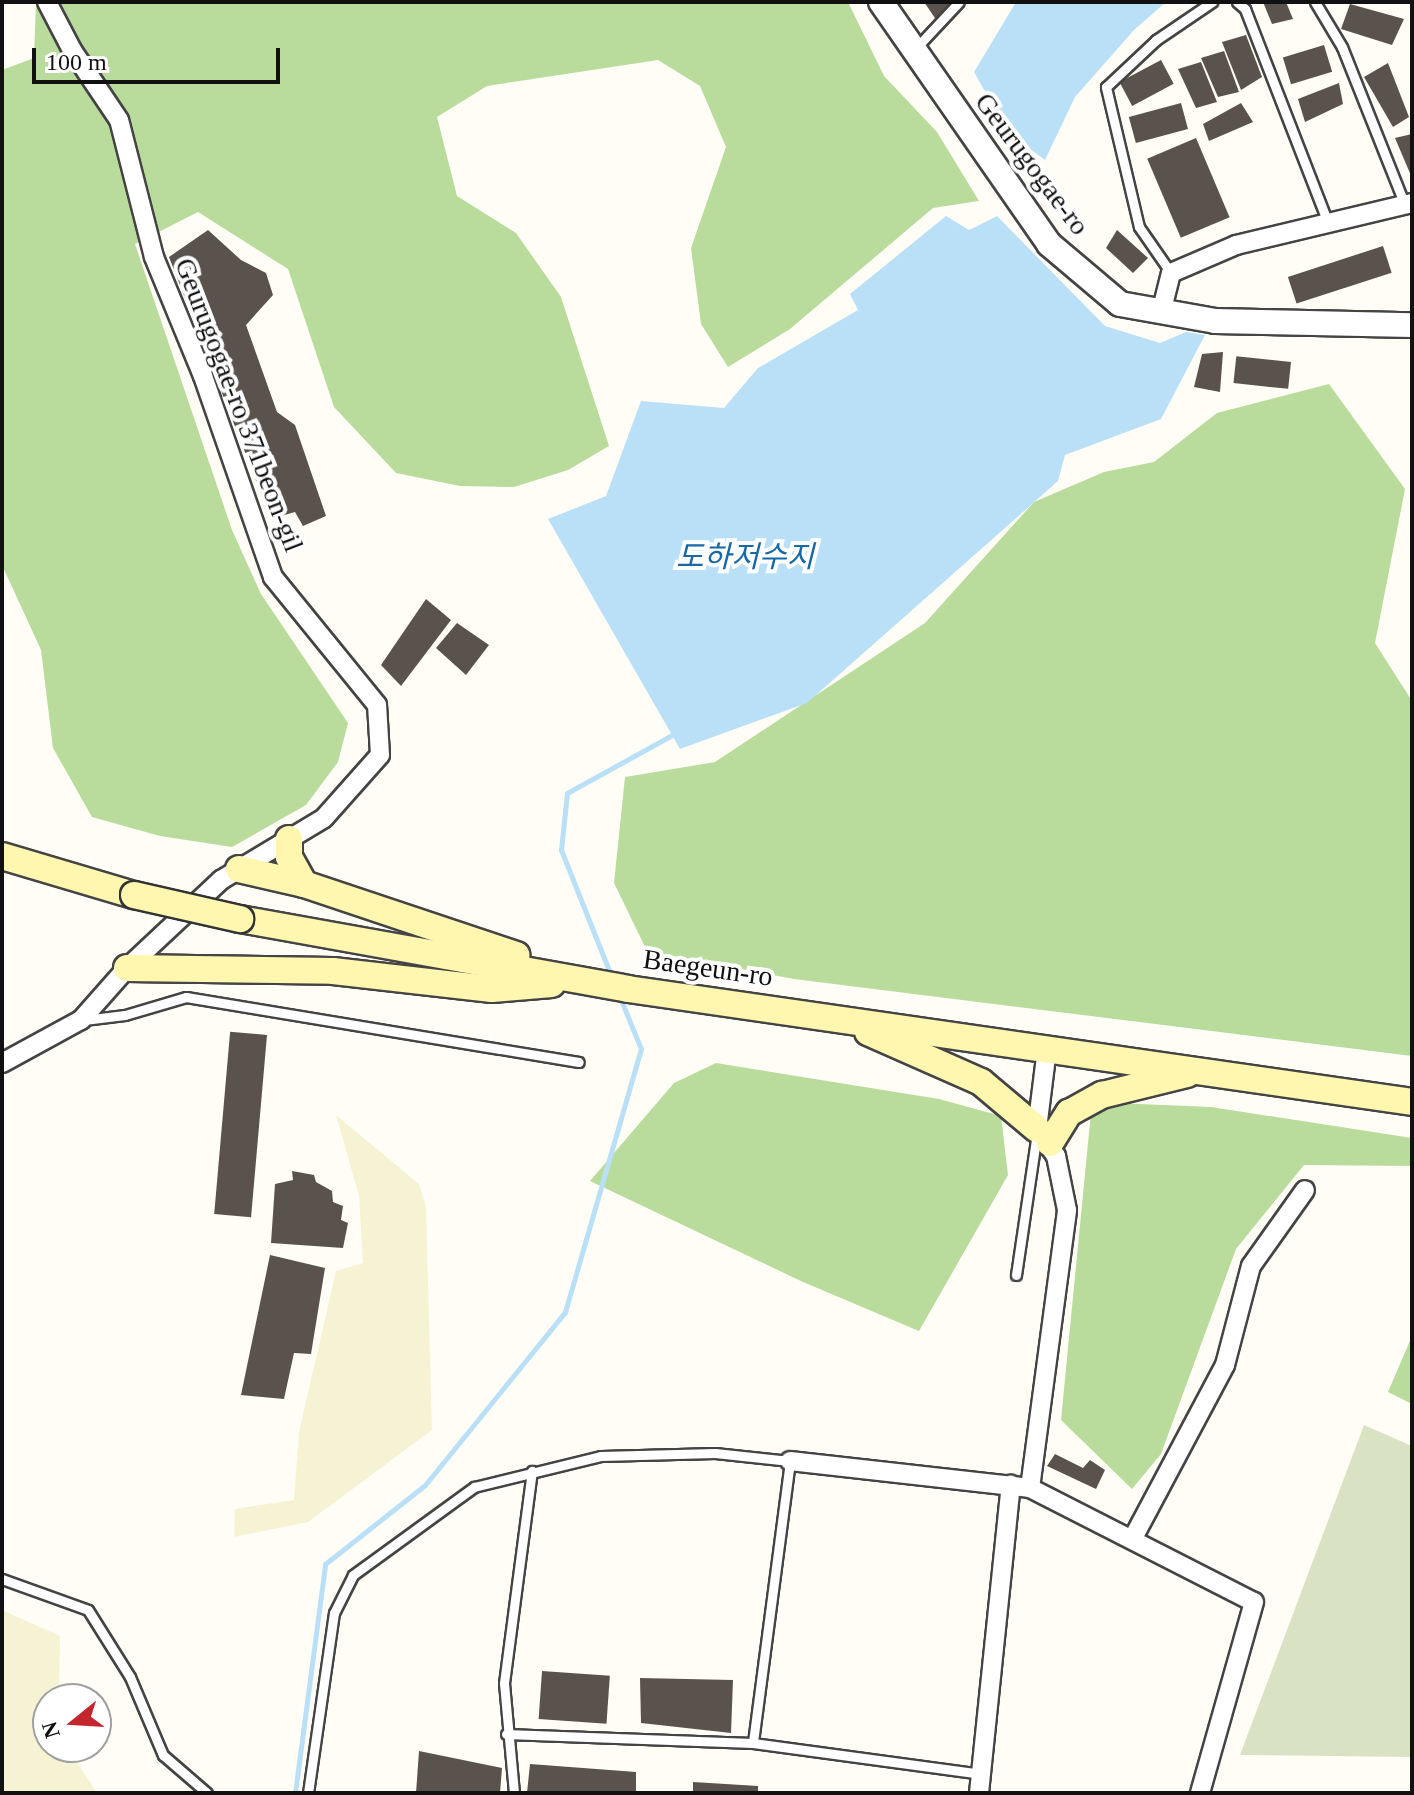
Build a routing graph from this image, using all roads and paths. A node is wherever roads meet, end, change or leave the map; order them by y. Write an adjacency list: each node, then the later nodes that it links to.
1 (47, 2): 13 (street, Geurugogae-ro 371beon-gil)
2 (881, 2): 7 (street, Geurugogae-ro)
3 (959, 2): 7 (lane)
4 (1212, 2): 10 (lane)
5 (1237, 2): 9 (lane)
6 (1315, 2): 8 (lane)
7 (913, 52): 11 (street, Geurugogae-ro)
8 (1409, 204): 9 (street)
9 (1328, 223): 10 (street)
10 (1171, 273): 11 (street)
11 (1161, 313): 12 (street, Geurugogae-ro)
12 (1412, 325)
13 (289, 839): 15 (street, Geurugogae-ro 371beon-gil); 16 (main road)
14 (2, 856): 18 (main road, Baegeun-ro, bridge)
15 (239, 869): 16 (main road); 17 (street, Geurugogae-ro 371beon-gil)
16 (304, 884): 18 (main road)
17 (127, 968): 18 (main road); 20 (street, Geurugogae-ro 371beon-gil)
18 (594, 982): 19 (main road, Baegeun-ro)
19 (839, 1019): 21 (main road, Baegeun-ro); 26 (main road)
20 (81, 1020): 22 (lane); 23 (street, Geurugogae-ro 371beon-gil)
21 (1047, 1049): 24 (main road, Baegeun-ro); 26 (street)
22 (579, 1062)
23 (2, 1063)
24 (1199, 1071): 25 (main road, Baegeun-ro); 26 (main road)
25 (1412, 1102)
26 (1044, 1136): 28 (lane); 32 (street)
27 (1305, 1190): 33 (street)
28 (1016, 1275)
29 (790, 1461): 30 (lane); 31 (street); 36 (lane)
30 (532, 1471): 35 (lane); 39 (lane)
31 (1011, 1485): 32 (street); 37 (street)
32 (1030, 1488): 33 (street)
33 (1133, 1538): 42 (street)
34 (2, 1579): 38 (lane)
35 (506, 1734): 36 (lane); 40 (lane)
36 (753, 1743): 37 (lane)
37 (982, 1774): 41 (street)
38 (207, 1793)
39 (308, 1793)
40 (514, 1793)
41 (979, 1793)
42 (1200, 1793)

